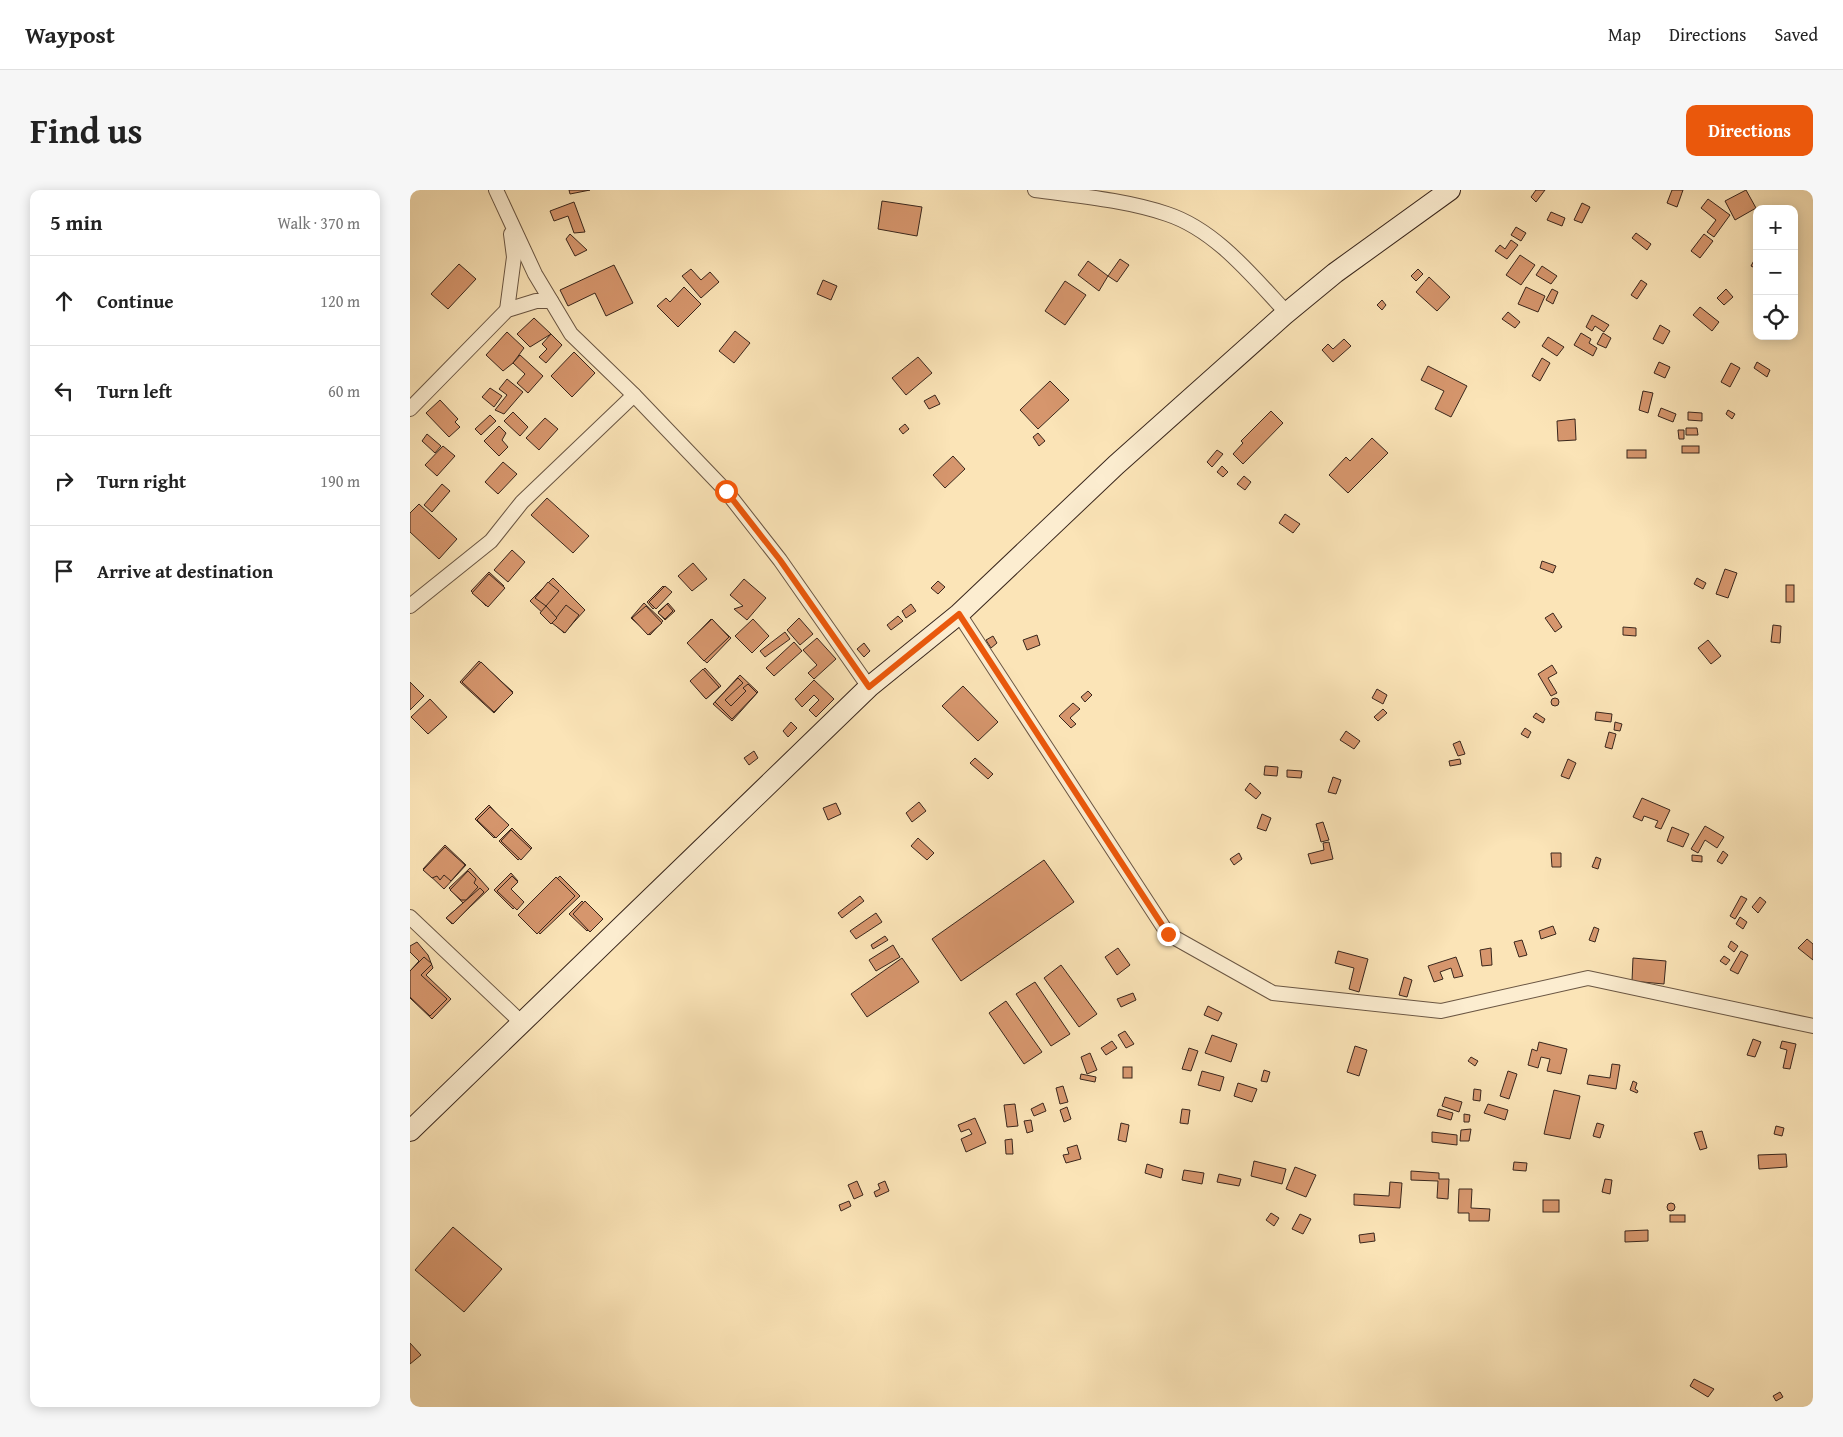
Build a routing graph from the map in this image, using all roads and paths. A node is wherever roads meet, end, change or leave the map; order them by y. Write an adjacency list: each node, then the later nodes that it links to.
1 (496, 190): 4 (street)
2 (1035, 190): 7 (street)
3 (1450, 190): 7 (main road)
4 (508, 220): 5 (street); 6 (street)
5 (551, 301): 6 (street); 8 (street)
6 (507, 310): 9 (street)
7 (1287, 313): 11 (main road)
8 (634, 396): 10 (street); 12 (street)
9 (410, 409)
10 (410, 606)
11 (959, 614): 12 (main road); 15 (street)
12 (869, 687): 14 (main road)
13 (410, 917): 14 (street)
14 (522, 1023): 16 (main road)
15 (1813, 1026)
16 (410, 1131)

